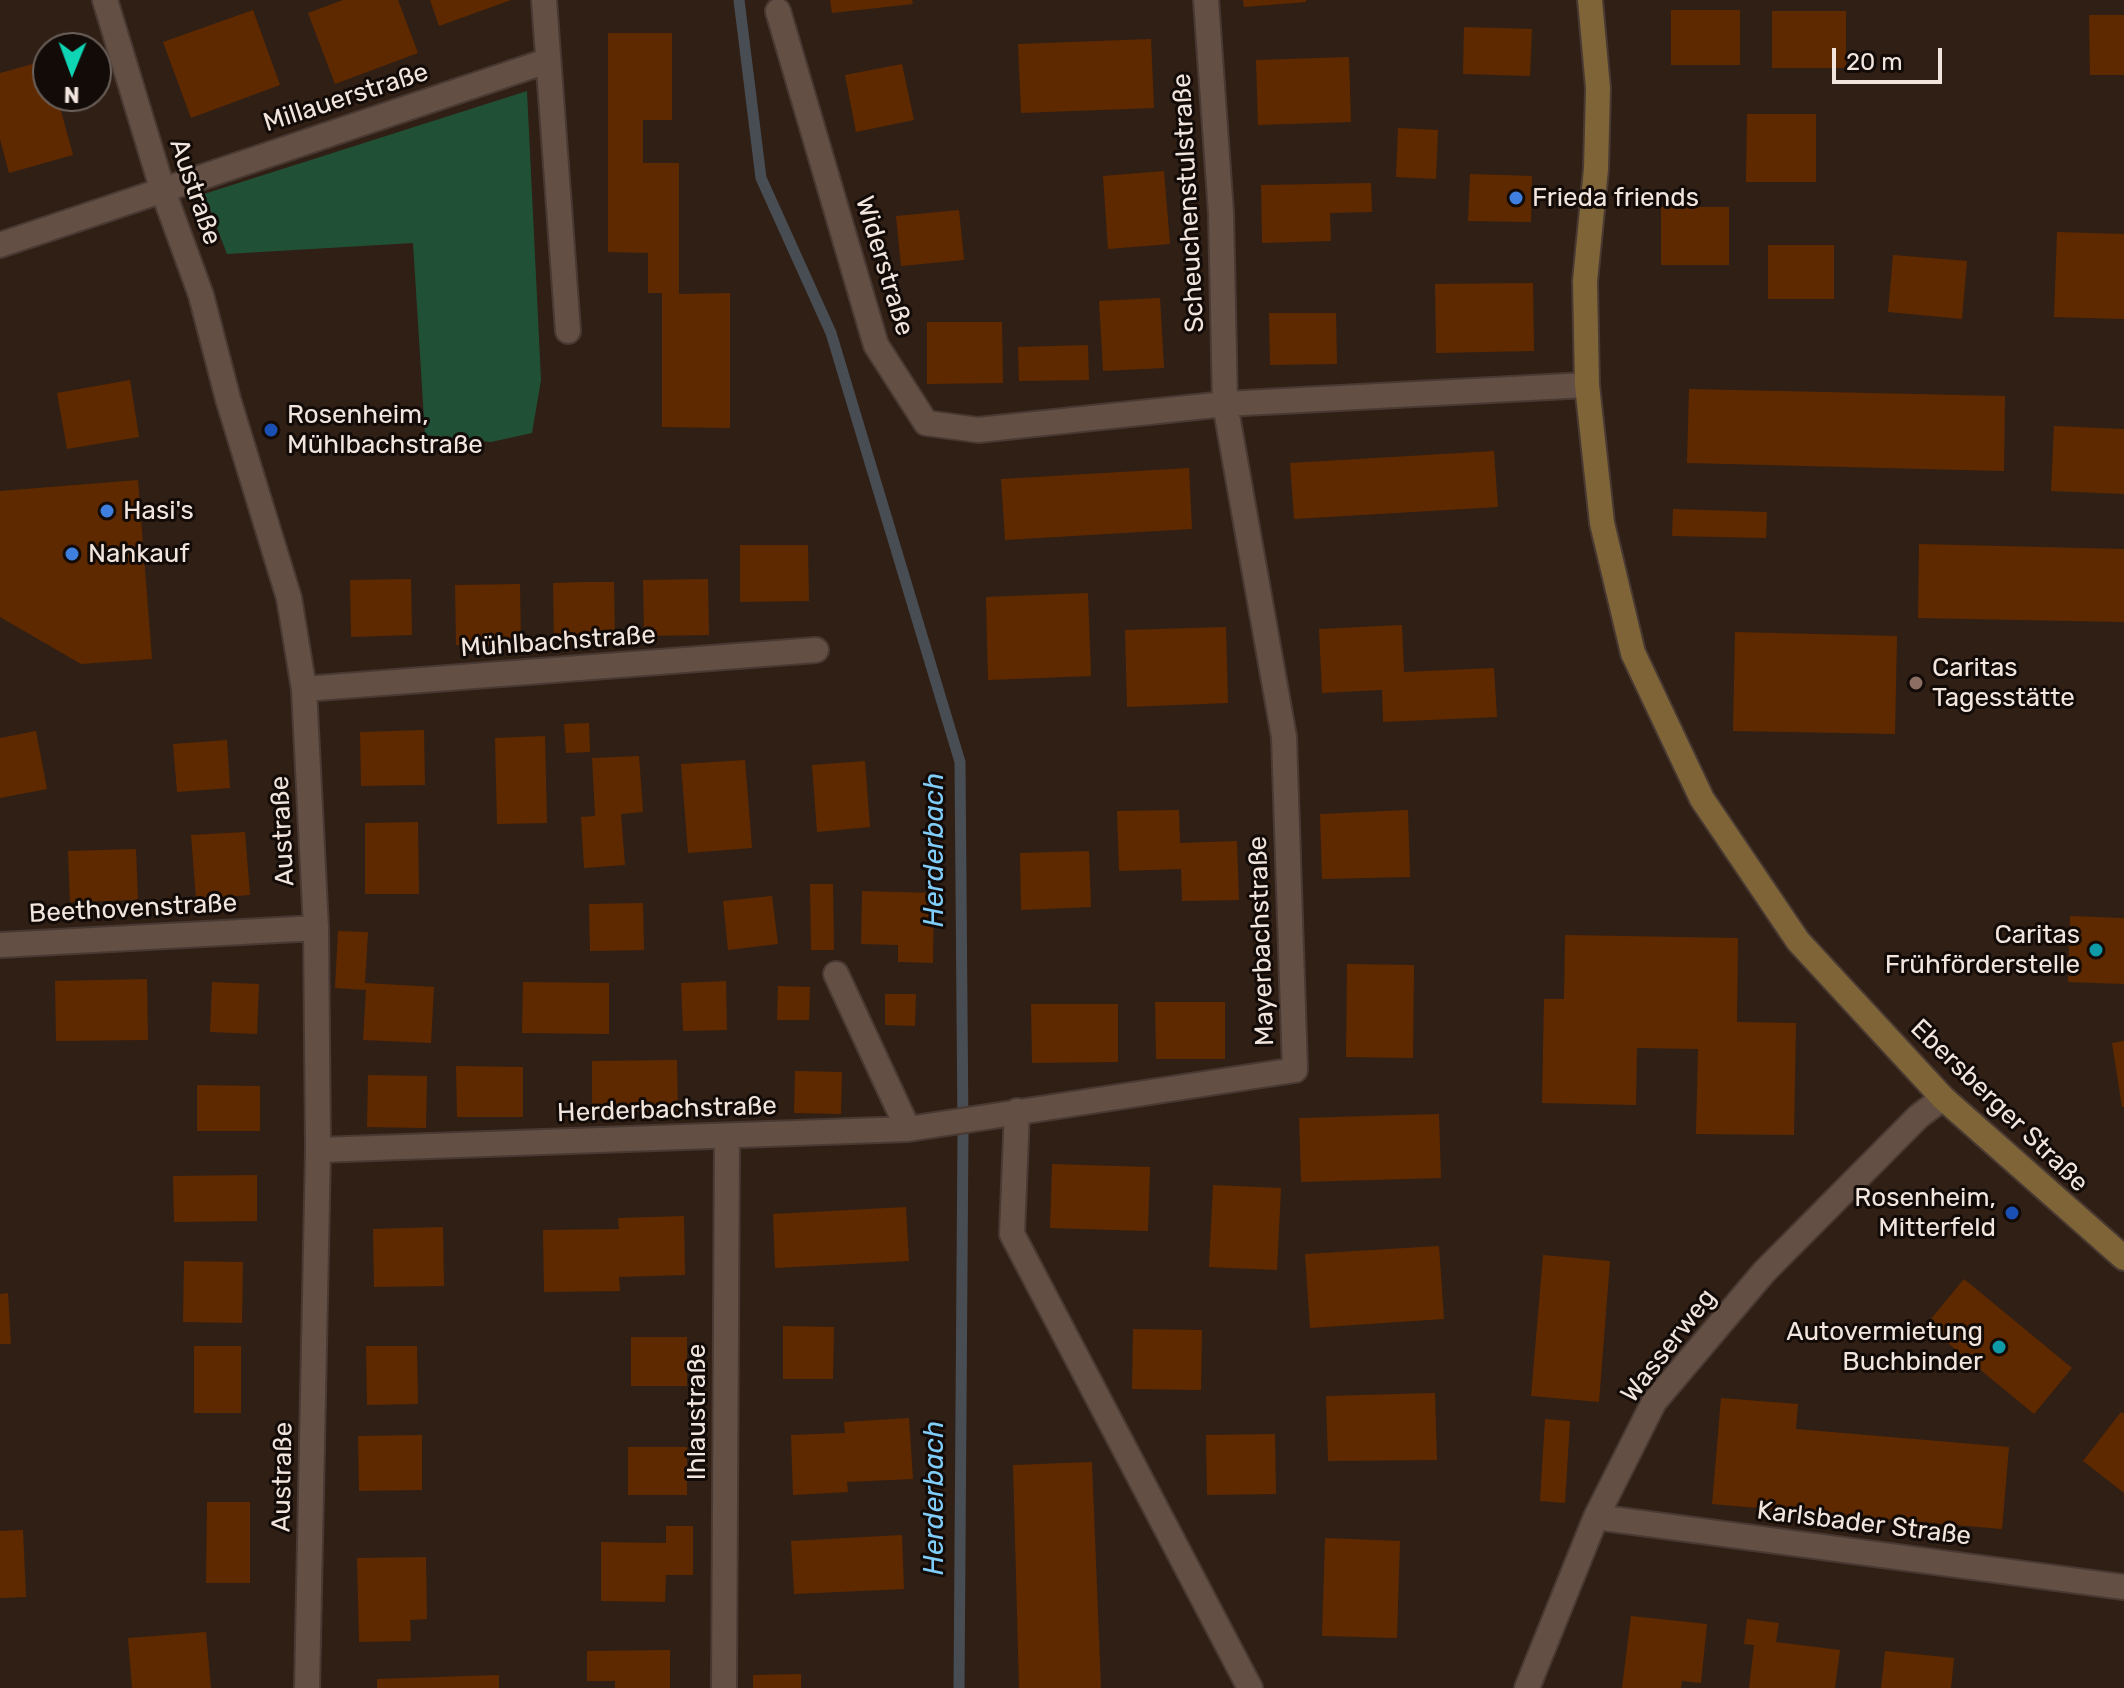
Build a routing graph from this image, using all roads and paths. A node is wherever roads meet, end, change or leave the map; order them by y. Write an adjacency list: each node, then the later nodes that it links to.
1 (544, 0): 6 (street)
2 (1206, 0): 11 (street, Scheuchenstulstraße)
3 (1590, 0): 10 (street, Ebersberger Straße)
4 (109, 1): 7 (street, Austraße)
5 (778, 11): 11 (street, Widerstraße)
6 (547, 61): 7 (street, Millauerstraße); 9 (street)
7 (162, 188): 8 (street, Millauerstraße); 13 (street, Austraße)
8 (0, 245)
9 (568, 331)
10 (1587, 385): 11 (street); 17 (street, Ebersberger Straße)
11 (1225, 404): 18 (street, Mayerbachstraße)
12 (816, 650): 13 (street, Mühlbachstraße)
13 (304, 689): 14 (street, Austraße)
14 (316, 928): 15 (street, Beethovenstraße); 21 (street, Austraße)
15 (0, 945)
16 (836, 974): 19 (street)
17 (1943, 1098): 22 (street, Ebersberger Straße); 23 (street, Wasserweg)
18 (1013, 1112): 19 (street, Herderbachstraße); 27 (street)
19 (911, 1128): 20 (street, Herderbachstraße)
20 (727, 1136): 21 (street, Herderbachstraße); 26 (street, Ihlaustraße)
21 (318, 1150): 25 (street, Austraße)
22 (2124, 1258)
23 (1596, 1517): 24 (street, Karlsbader Straße); 28 (street, Wasserweg)
24 (2124, 1587)
25 (307, 1688)
26 (724, 1688)
27 (1250, 1688)
28 (1527, 1688)

